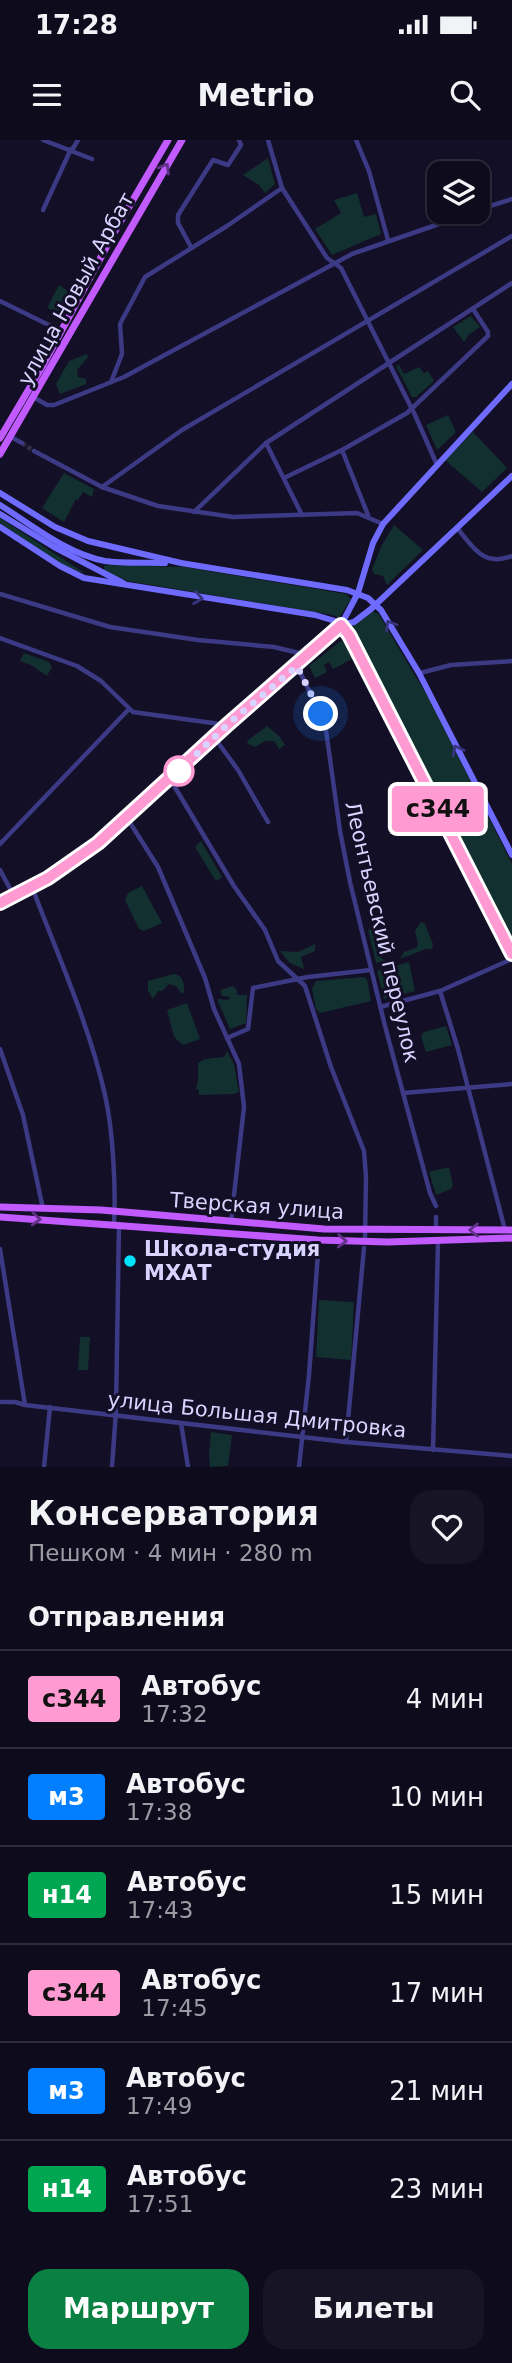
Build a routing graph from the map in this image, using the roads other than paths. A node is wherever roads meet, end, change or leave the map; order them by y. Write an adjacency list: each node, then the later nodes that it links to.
1 (43, 140): 8 (street)
2 (78, 140): 8 (street)
3 (169, 140): 23 (main road, улица Новый Арбат)
4 (182, 140): 27 (main road, улица Новый Арбат, one-way to 4)
5 (239, 140): 17 (street)
6 (268, 140): 10 (street)
7 (356, 140): 16 (street)
8 (71, 150): 9 (street); 13 (street)
9 (92, 159)
10 (282, 188): 17 (street); 18 (street)
11 (512, 199): 12 (street)
12 (490, 206)
13 (43, 210)
14 (437, 224): 16 (street)
15 (512, 236): 22 (street)
16 (388, 240): 18 (street)
17 (191, 247): 25 (street)
18 (335, 262): 22 (street); 25 (street)
19 (512, 283): 21 (street)
20 (0, 300): 23 (street)
21 (472, 309): 24 (street); 28 (street)
22 (368, 321): 24 (street); 39 (street)
23 (61, 331): 30 (main road, улица Новый Арбат)
24 (388, 363): 28 (street); 32 (street)
25 (111, 382): 27 (street)
26 (512, 384): 36 (main road)
27 (34, 398): 29 (main road, улица Новый Арбат)
28 (412, 409): 33 (street); 36 (street)
29 (11, 437): 31 (street); 35 (main road, улица Новый Арбат)
30 (0, 438)
31 (22, 443)
32 (266, 443): 38 (street); 42 (street)
33 (341, 450): 38 (street); 45 (street)
34 (36, 452): 39 (street)
35 (0, 454)
36 (437, 465): 46 (main road)
37 (512, 476): 48 (main road)
38 (284, 478): 44 (street)
39 (102, 487): 42 (street)
40 (0, 493): 49 (main road)
41 (0, 505): 50 (main road)
42 (194, 512): 44 (street)
43 (0, 514): 52 (main road)
44 (302, 515): 45 (street)
45 (369, 516): 46 (street)
46 (383, 524): 56 (main road)
47 (0, 527): 54 (main road)
48 (457, 527): 51 (street); 58 (main road)
49 (88, 541): 50 (main road); 53 (main road)
50 (86, 555): 53 (main road)
51 (512, 556)
52 (80, 562): 54 (main road); 55 (main road)
53 (181, 563): 56 (main road)
54 (84, 578): 55 (main road)
55 (131, 586): 59 (main road, one-way to 59)
56 (358, 593): 58 (main road); 59 (main road)
57 (0, 594): 61 (street)
58 (376, 605): 59 (main road); 64 (main road, one-way to 58)
59 (341, 625): 61 (main road); 77 (main road)
60 (0, 638): 65 (street)
61 (308, 655): 63 (main road)
62 (512, 660): 64 (street)
63 (297, 666): 66 (main road); 78 (street, Леонтьевский переулок)
64 (419, 673): 72 (main road, one-way to 64)
65 (129, 709): 66 (street); 71 (street)
66 (227, 725): 67 (main road)
67 (214, 737): 68 (main road); 70 (street)
68 (170, 779): 69 (main road); 79 (street)
69 (127, 818): 74 (main road); 82 (street)
70 (268, 822)
71 (0, 844)
72 (512, 855)
73 (0, 870): 75 (street)
74 (32, 887): 75 (main road); 90 (street)
75 (15, 896): 76 (main road)
76 (0, 903)
77 (512, 956): 80 (street)
78 (371, 970): 79 (street); 81 (street, Леонтьевский переулок)
79 (299, 979): 82 (street); 97 (street)
80 (440, 991): 81 (street); 85 (street)
81 (380, 1007): 86 (street, Леонтьевский переулок)
82 (227, 1038): 93 (street)
83 (0, 1049): 89 (street)
84 (512, 1084): 85 (street)
85 (468, 1086): 86 (street); 96 (street)
86 (403, 1093): 87 (street, Леонтьевский переулок)
87 (436, 1206)
88 (0, 1207): 89 (main road, Тверская улица)
89 (43, 1209): 90 (main road, Тверская улица)
90 (115, 1212): 93 (main road, Тверская улица); 94 (street)
91 (0, 1217): 94 (main road, Тверская улица, one-way to 94)
92 (436, 1217): 95 (street)
93 (231, 1222): 97 (main road, Тверская улица)
94 (117, 1224): 100 (main road, Тверская улица, one-way to 100); 106 (street)
95 (436, 1230): 96 (main road, Тверская улица, one-way to 95); 97 (main road, Тверская улица)
96 (508, 1230)
97 (365, 1231): 100 (street)
98 (512, 1238): 99 (main road, Тверская улица)
99 (438, 1241): 100 (main road, Тверская улица); 110 (street)
100 (365, 1245): 109 (street)
101 (0, 1251): 104 (street)
102 (318, 1253): 108 (street)
103 (0, 1402): 104 (street, улица Большая Дмитровка)
104 (24, 1405): 105 (street, улица Большая Дмитровка)
105 (50, 1407): 106 (street, улица Большая Дмитровка); 112 (street)
106 (116, 1413): 107 (street, улица Большая Дмитровка); 113 (street)
107 (181, 1423): 108 (street, улица Большая Дмитровка); 114 (street)
108 (303, 1437): 109 (street, улица Большая Дмитровка); 115 (street)
109 (346, 1441): 110 (street, улица Большая Дмитровка)
110 (433, 1450): 111 (street, улица Большая Дмитровка)
111 (512, 1456)
112 (44, 1467)
113 (112, 1467)
114 (188, 1467)
115 (299, 1467)

